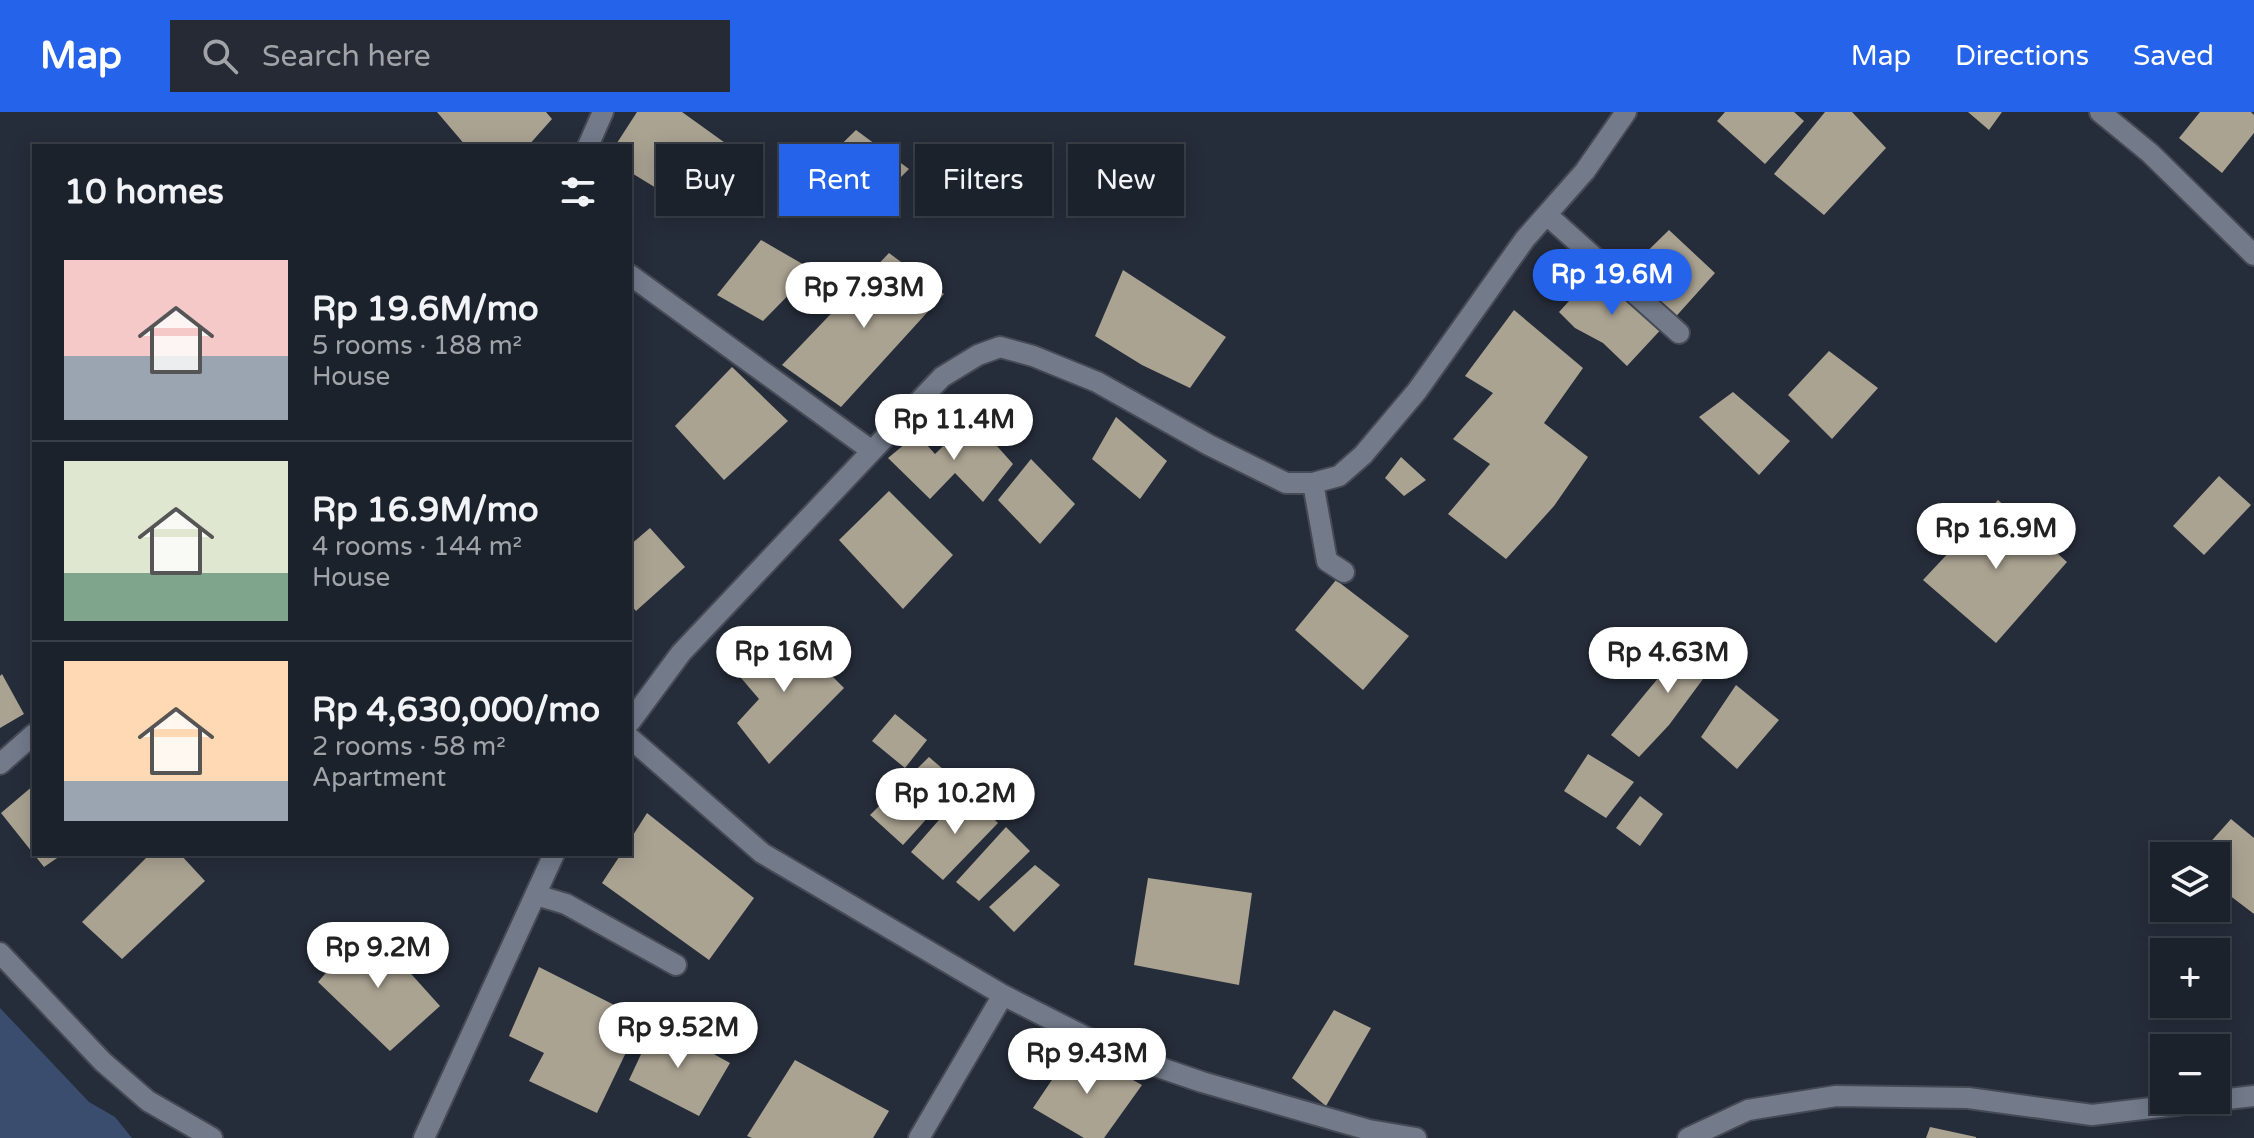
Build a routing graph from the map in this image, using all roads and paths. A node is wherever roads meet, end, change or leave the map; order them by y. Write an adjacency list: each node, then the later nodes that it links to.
1 (603, 112): 4 (street)
2 (1626, 112): 5 (street)
3 (2100, 112): 6 (street)
4 (589, 144)
5 (1547, 215): 8 (street); 10 (street)
6 (2254, 255)
7 (632, 276): 9 (street)
8 (1679, 333)
9 (872, 451): 10 (street); 12 (street)
10 (1313, 483): 11 (street)
11 (1344, 572)
12 (632, 719)
13 (32, 736): 15 (street)
14 (632, 740): 20 (street)
15 (0, 764)
16 (553, 856): 17 (street)
17 (536, 895): 19 (street); 23 (street)
18 (0, 953): 22 (street)
19 (676, 965)
20 (1003, 995): 24 (street); 25 (street)
21 (2254, 1096): 26 (street)
22 (212, 1138)
23 (424, 1138)
24 (919, 1138)
25 (1416, 1138)
26 (1688, 1138)

